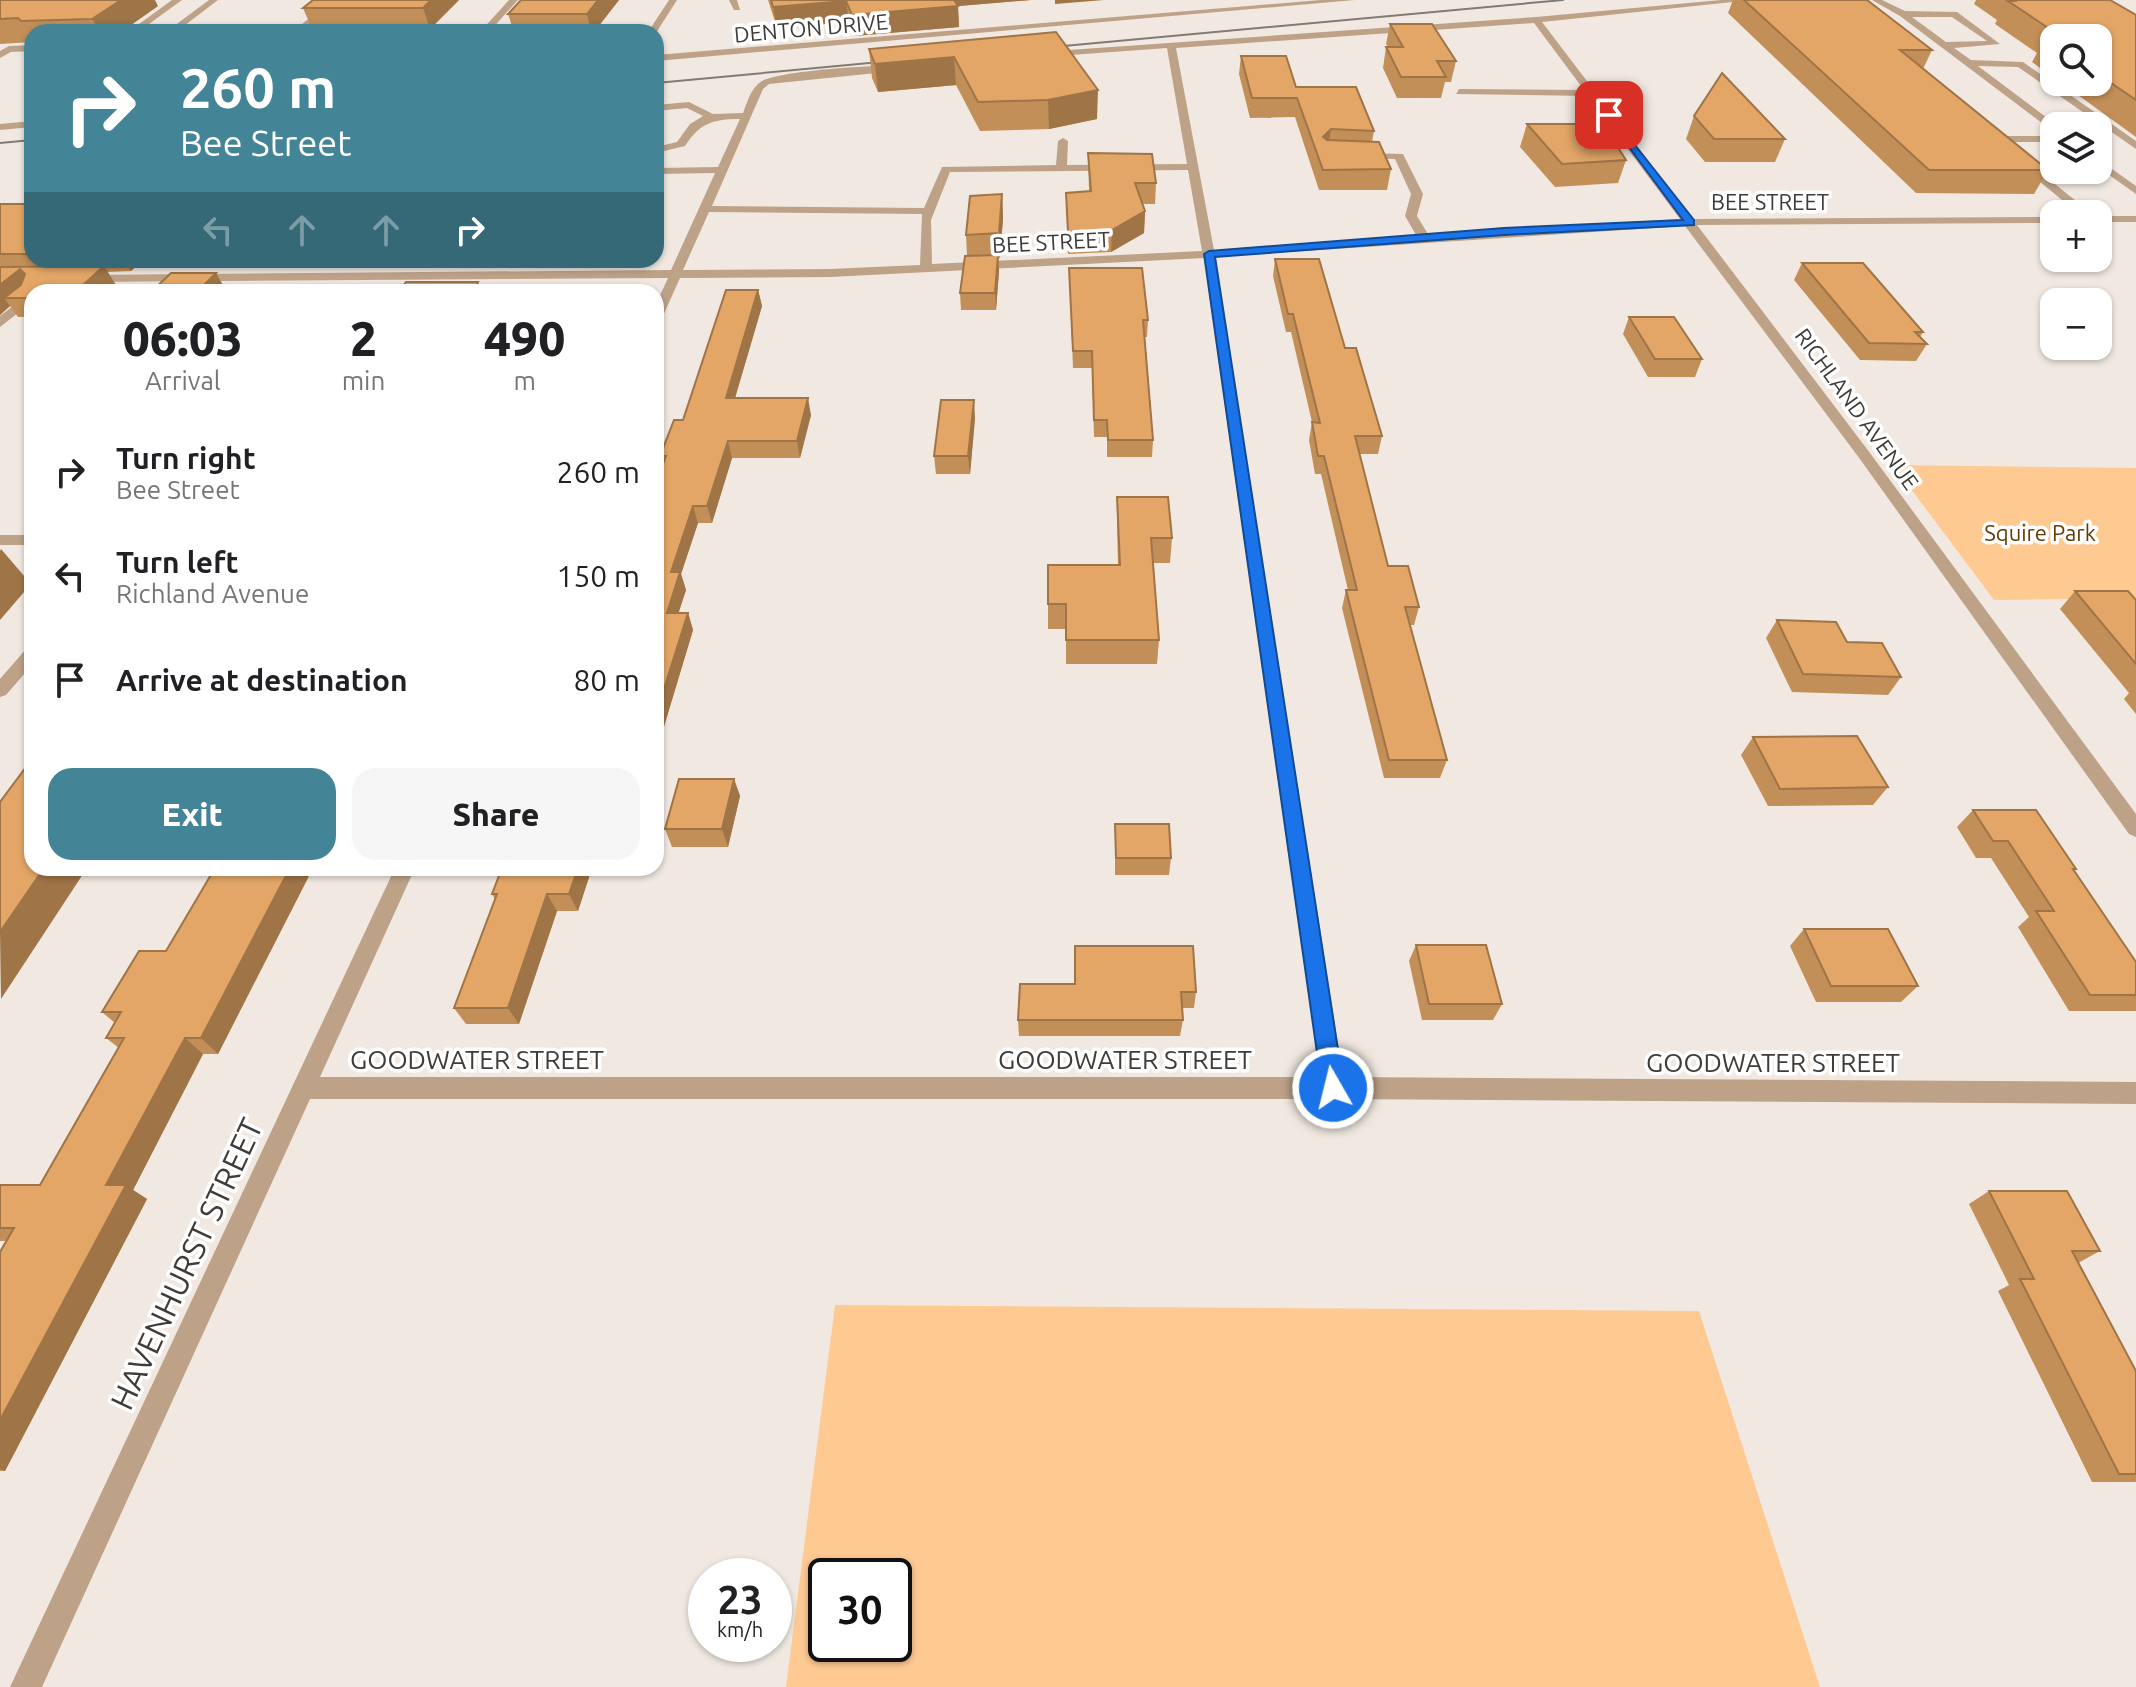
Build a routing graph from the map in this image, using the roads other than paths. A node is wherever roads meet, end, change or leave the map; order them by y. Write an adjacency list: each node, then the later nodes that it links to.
1 (178, 0): 15 (street)
2 (214, 0): 16 (street)
3 (337, 0): 17 (street)
4 (514, 0): 18 (street)
5 (673, 0): 19 (street)
6 (1351, 0): 11 (street, DENTON DRIVE)
7 (1748, 0): 14 (street)
8 (1876, 0): 12 (street)
9 (1896, 0): 12 (street)
10 (1933, 0): 13 (street)
11 (1289, 3): 25 (street, DENTON DRIVE)
12 (1903, 14): 13 (street); 21 (street)
13 (1954, 14): 21 (street)
14 (1536, 20): 20 (street); 29 (street, RICHLAND AVENUE)
15 (144, 24)
16 (181, 24)
17 (306, 24)
18 (492, 24)
19 (657, 24)
20 (1171, 44): 24 (street); 41 (street)
21 (1944, 45): 26 (street)
22 (24, 48): 23 (street)
23 (0, 55)
24 (1034, 55)
25 (664, 57)
26 (1969, 63): 33 (street); 38 (street)
27 (909, 66): 32 (street)
28 (1459, 92): 29 (street)
29 (1593, 93): 56 (street, RICHLAND AVENUE)
30 (664, 107): 31 (street)
31 (710, 116): 32 (street); 39 (street)
32 (746, 116): 43 (street)
33 (2040, 116)
34 (24, 125): 35 (street)
35 (0, 127)
36 (2040, 139): 46 (street)
37 (1063, 141): 42 (street)
38 (2136, 146)
39 (664, 148)
40 (1342, 155): 57 (street)
41 (1193, 167): 42 (street); 58 (street)
42 (1061, 168): 52 (street)
43 (722, 170): 44 (street); 51 (street)
44 (664, 171)
45 (2112, 171): 47 (street)
46 (2040, 177)
47 (2130, 182): 49 (street)
48 (2049, 184): 50 (street)
49 (2136, 191)
50 (2069, 200)
51 (705, 209): 52 (street); 60 (street)
52 (929, 211): 59 (street)
53 (2112, 219): 54 (street)
54 (2136, 219)
55 (2040, 220): 56 (street, BEE STREET)
56 (1691, 222): 57 (street, BEE STREET); 69 (street, RICHLAND AVENUE)
57 (1424, 238): 58 (street, BEE STREET)
58 (1209, 254): 59 (street, BEE STREET); 72 (street)
59 (926, 268): 60 (street, BEE STREET)
60 (676, 275): 61 (street, BEE STREET); 62 (street)
61 (68, 278)
62 (664, 301)
63 (24, 302): 64 (street)
64 (1, 321)
65 (0, 540): 66 (street)
66 (24, 540)
67 (24, 662): 68 (street)
68 (0, 691)
69 (2136, 829)
70 (401, 876): 71 (street, HAVENHURST STREET)
71 (306, 1088): 72 (street, GOODWATER STREET); 74 (street, HAVENHURST STREET)
72 (1333, 1088): 73 (street, GOODWATER STREET)
73 (2136, 1093)
74 (26, 1687)

